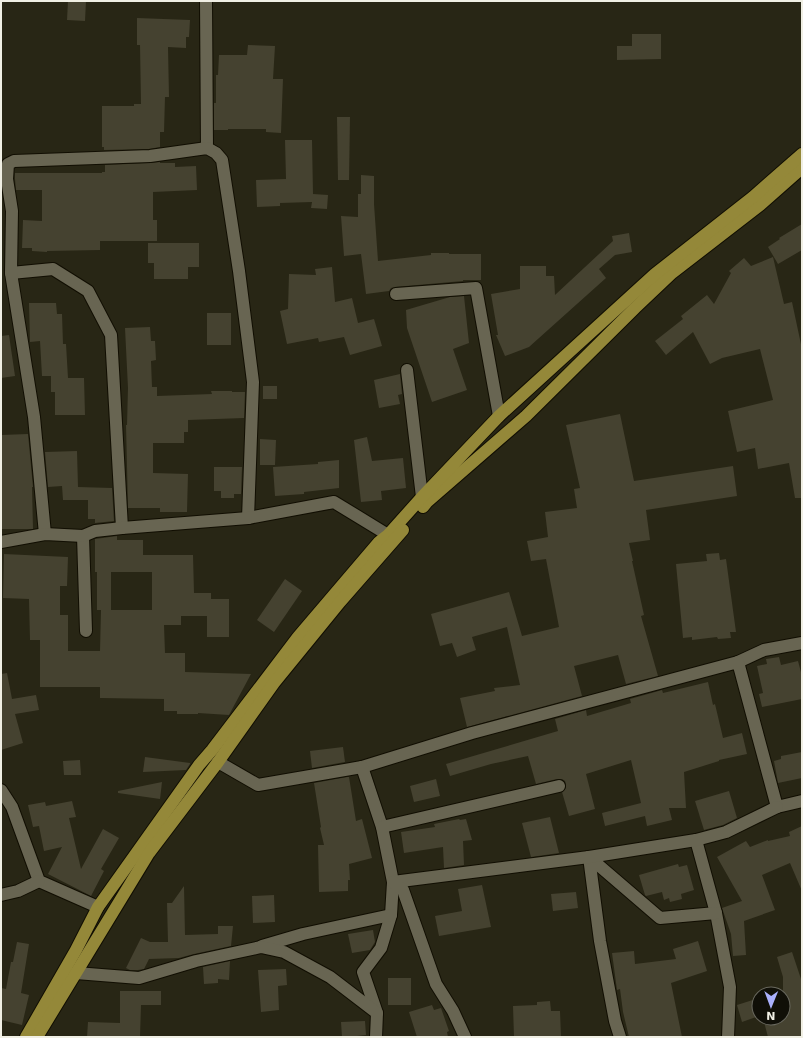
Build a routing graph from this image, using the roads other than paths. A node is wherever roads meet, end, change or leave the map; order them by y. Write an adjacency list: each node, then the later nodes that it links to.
1 (206, 1): 2 (street)
2 (207, 148): 5 (street); 10 (street)
3 (802, 154): 8 (main road)
4 (802, 168): 19 (main road)
5 (12, 273): 11 (street); 12 (street)
6 (396, 294): 8 (street)
7 (407, 370): 9 (street)
8 (499, 416): 9 (main road)
9 (422, 497): 13 (main road)
10 (248, 518): 11 (street); 13 (street)
11 (122, 528): 14 (street)
12 (45, 534): 14 (street); 15 (street)
13 (388, 535): 31 (main road)
14 (83, 536): 16 (street)
15 (1, 542)
16 (86, 632)
17 (802, 643): 18 (street)
18 (738, 662): 20 (street); 24 (street)
19 (218, 762): 20 (street); 35 (main road)
20 (362, 767): 25 (street)
21 (559, 786): 25 (street)
22 (1, 790): 28 (street)
23 (802, 801): 24 (street)
24 (777, 808): 26 (street)
25 (382, 827): 29 (street)
26 (696, 840): 27 (street); 33 (street)
27 (589, 857): 29 (street); 33 (street); 41 (street)
28 (39, 881): 30 (street); 31 (street)
29 (393, 882): 32 (street); 40 (street)
30 (1, 895)
31 (98, 907): 37 (main road)
32 (390, 914): 34 (street); 36 (street)
33 (716, 914): 42 (street)
34 (261, 947): 35 (street); 36 (street)
35 (76, 973): 38 (main road)
36 (377, 1013): 39 (street)
37 (26, 1037)
38 (37, 1037)
39 (376, 1037)
40 (465, 1037)
41 (620, 1037)
42 (728, 1037)

